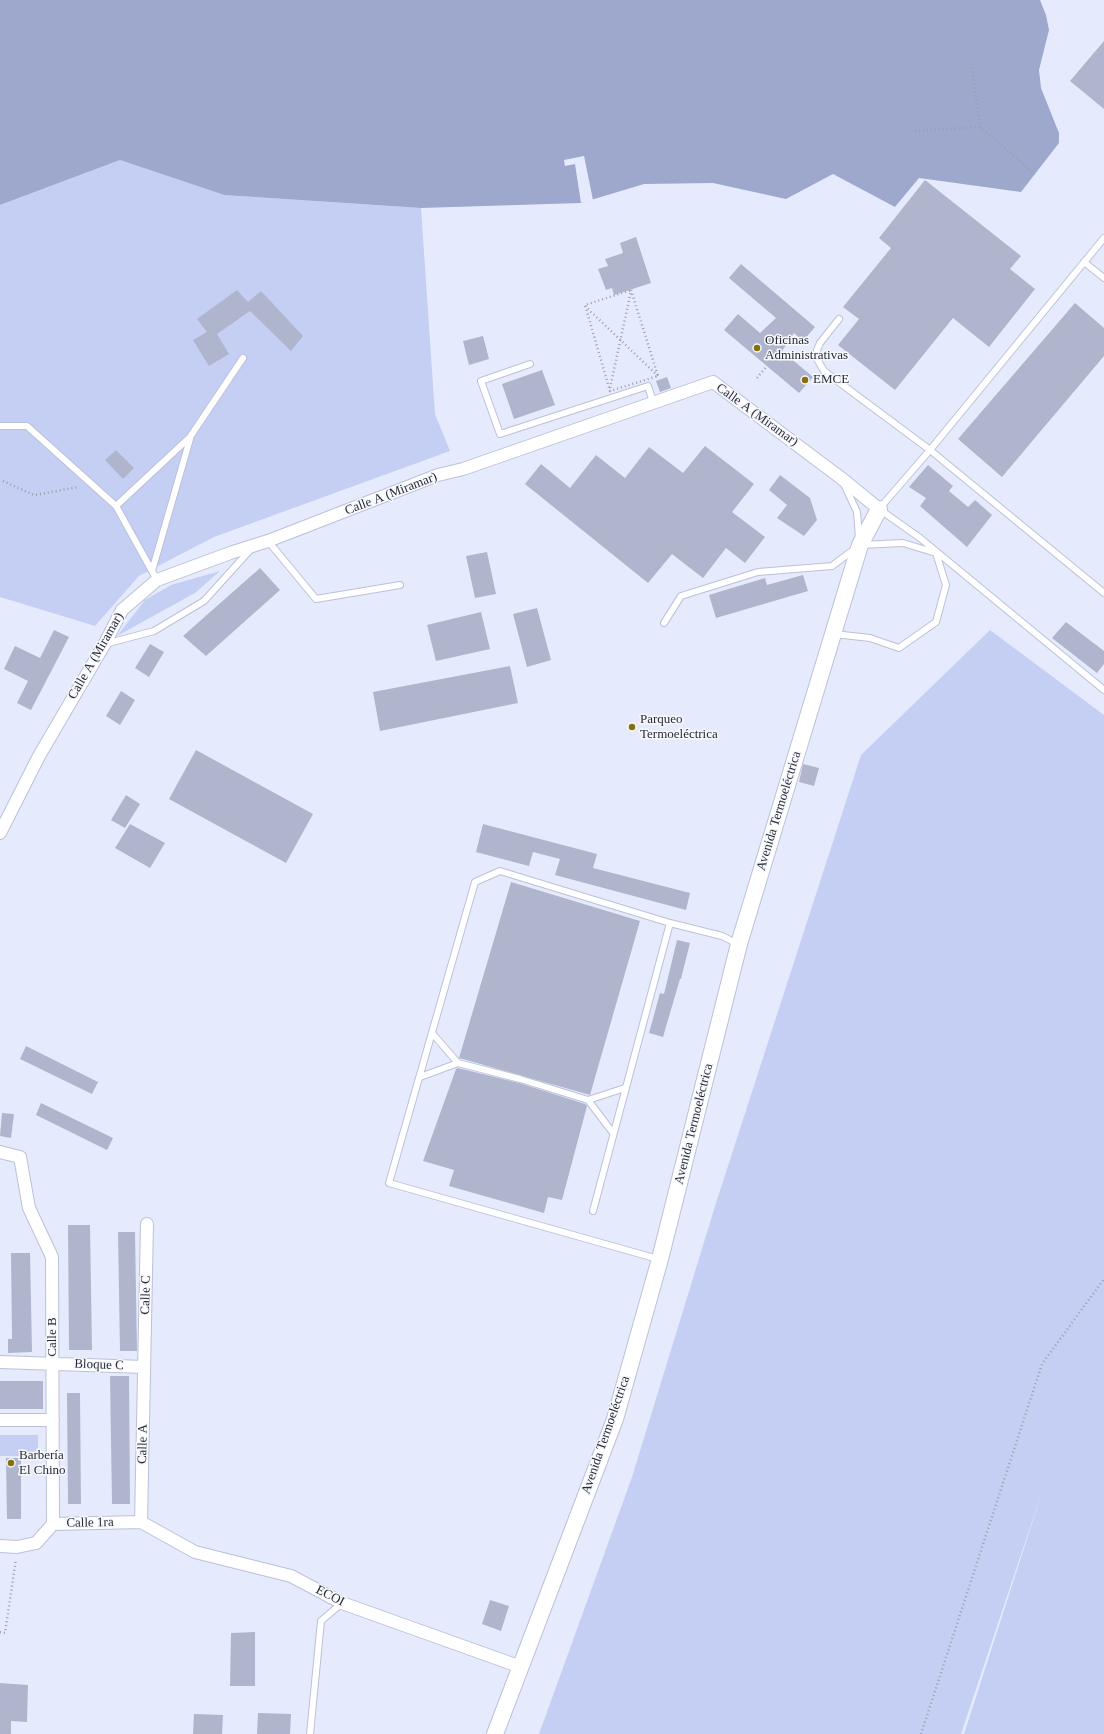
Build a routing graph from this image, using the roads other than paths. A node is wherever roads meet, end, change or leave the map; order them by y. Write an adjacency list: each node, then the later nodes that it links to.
1 (1104, 238): 2 (lane)
2 (1084, 262): 3 (lane); 10 (lane)
3 (1104, 278)
4 (839, 319): 10 (lane)
5 (243, 358): 9 (lane)
6 (530, 364): 7 (lane)
7 (653, 402): 11 (street, Calle A (Miramar)); 14 (street, Calle A (Miramar))
8 (0, 426): 12 (lane)
9 (190, 437): 12 (lane); 18 (lane)
10 (930, 450): 13 (lane); 20 (lane)
11 (841, 478): 13 (street, Calle A (Miramar)); 16 (lane)
12 (116, 506): 18 (lane)
13 (879, 509): 16 (main road, Avenida Termoeléctrica); 17 (lane)
14 (268, 541): 15 (street, Calle A (Miramar)); 19 (lane)
15 (255, 545): 18 (street, Calle A (Miramar)); 23 (lane)
16 (860, 545): 17 (lane); 21 (lane); 22 (main road, Avenida Termoeléctrica)
17 (936, 553): 22 (lane); 24 (lane)
18 (154, 576): 23 (street, Calle A (Miramar))
19 (400, 586)
20 (1104, 593)
21 (664, 623)
22 (833, 634): 27 (main road, Avenida Termoeléctrica)
23 (104, 645): 25 (street, Calle A (Miramar))
24 (1104, 690)
25 (0, 833)
26 (670, 923): 27 (lane); 28 (lane); 31 (lane)
27 (739, 944): 37 (main road, Avenida Termoeléctrica)
28 (432, 1032): 29 (lane); 30 (lane)
29 (458, 1063): 30 (lane); 32 (lane)
30 (420, 1077): 37 (lane)
31 (625, 1088): 32 (lane); 33 (lane)
32 (588, 1100): 33 (lane)
33 (613, 1133): 35 (lane)
34 (0, 1152): 39 (street, Calle B)
35 (593, 1211)
36 (147, 1224): 40 (street, Calle C)
37 (660, 1259): 47 (main road, Avenida Termoeléctrica)
38 (0, 1362): 39 (street, Bloque C)
39 (53, 1364): 40 (street, Bloque C); 42 (street, Calle B)
40 (144, 1367): 43 (street, Calle A)
41 (0, 1420): 42 (street)
42 (53, 1420): 44 (street, Calle B)
43 (141, 1522): 44 (street, Calle 1ra); 46 (street, ECOI)
44 (53, 1524): 45 (street, Calle 1ra)
45 (0, 1546)
46 (342, 1603): 47 (street, ECOI); 48 (lane)
47 (521, 1667): 49 (main road, Avenida Termoeléctrica)
48 (310, 1734)
49 (494, 1734)

